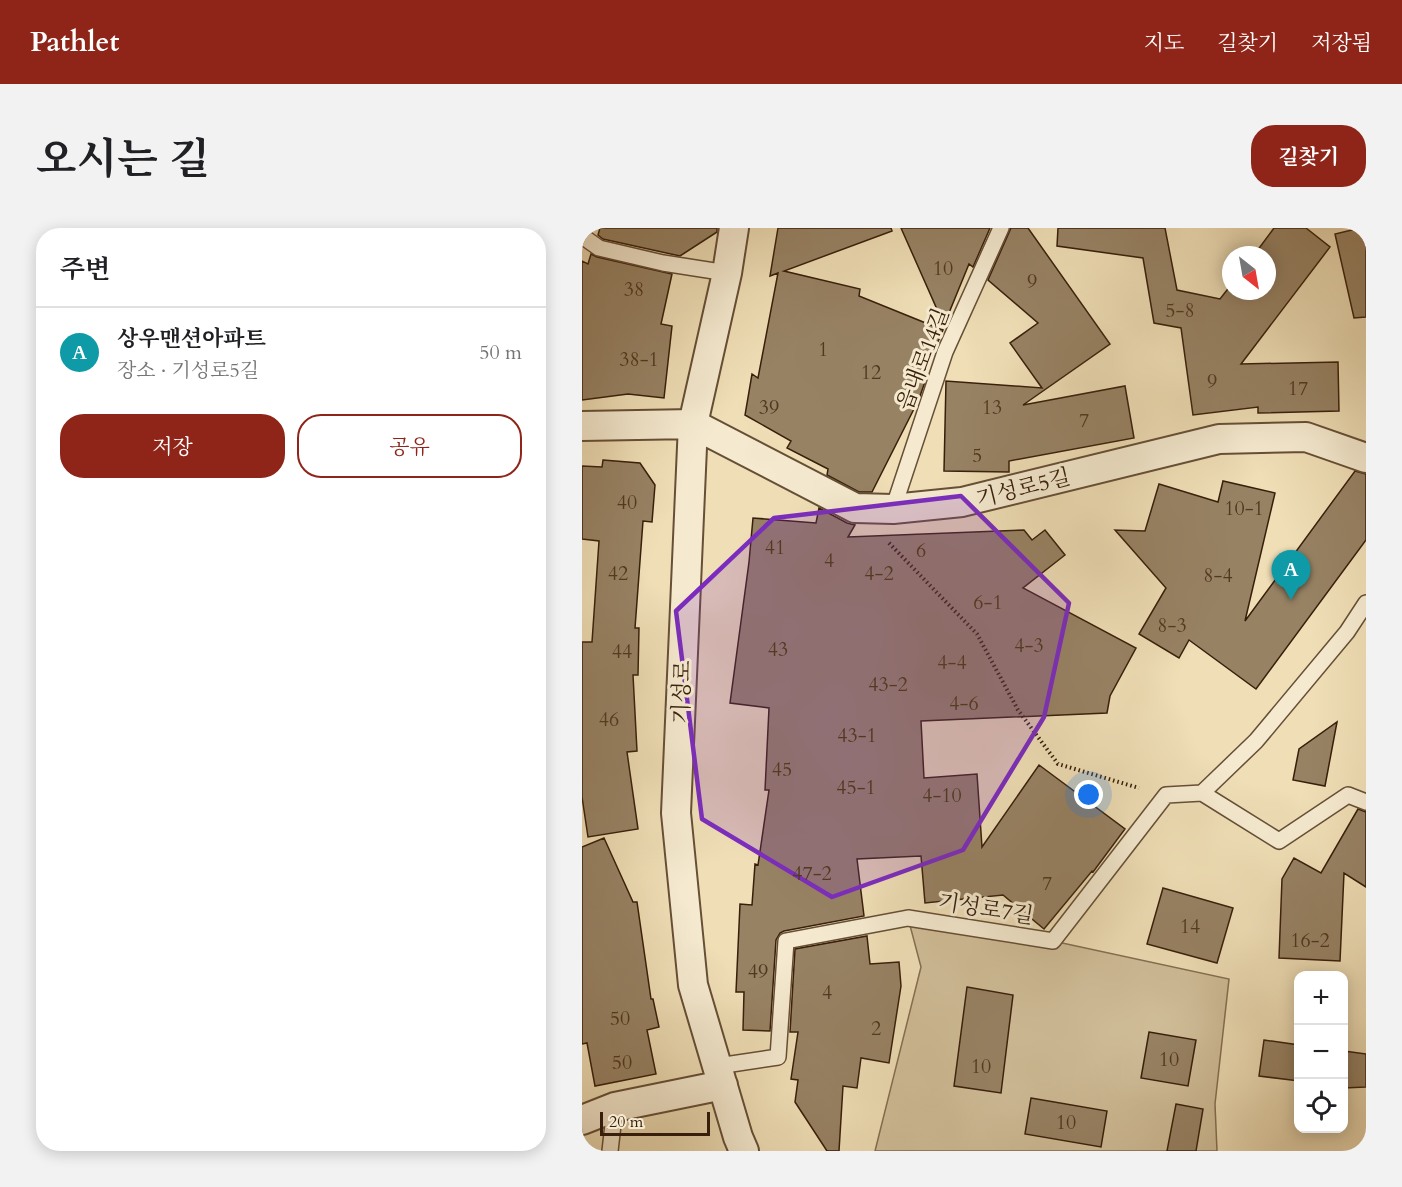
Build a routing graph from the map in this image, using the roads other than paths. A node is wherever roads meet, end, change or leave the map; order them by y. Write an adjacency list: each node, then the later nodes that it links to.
1 (734, 228): 4 (street, 기성로)
2 (1001, 228): 8 (lane, 읍내로14길)
3 (582, 236): 4 (lane)
4 (727, 273): 5 (street, 기성로)
5 (693, 424): 6 (street); 8 (street, 기성로5길); 12 (street, 기성로)
6 (582, 426)
7 (1366, 458): 8 (street, 기성로5길)
8 (893, 509)
9 (1366, 603): 10 (lane)
10 (1202, 793): 11 (lane); 12 (lane, 기성로7길)
11 (1366, 802)
12 (720, 1076): 13 (street); 16 (street, 기성로)
13 (615, 1107): 14 (street); 15 (lane)
14 (582, 1120)
15 (610, 1151)
16 (744, 1151)

